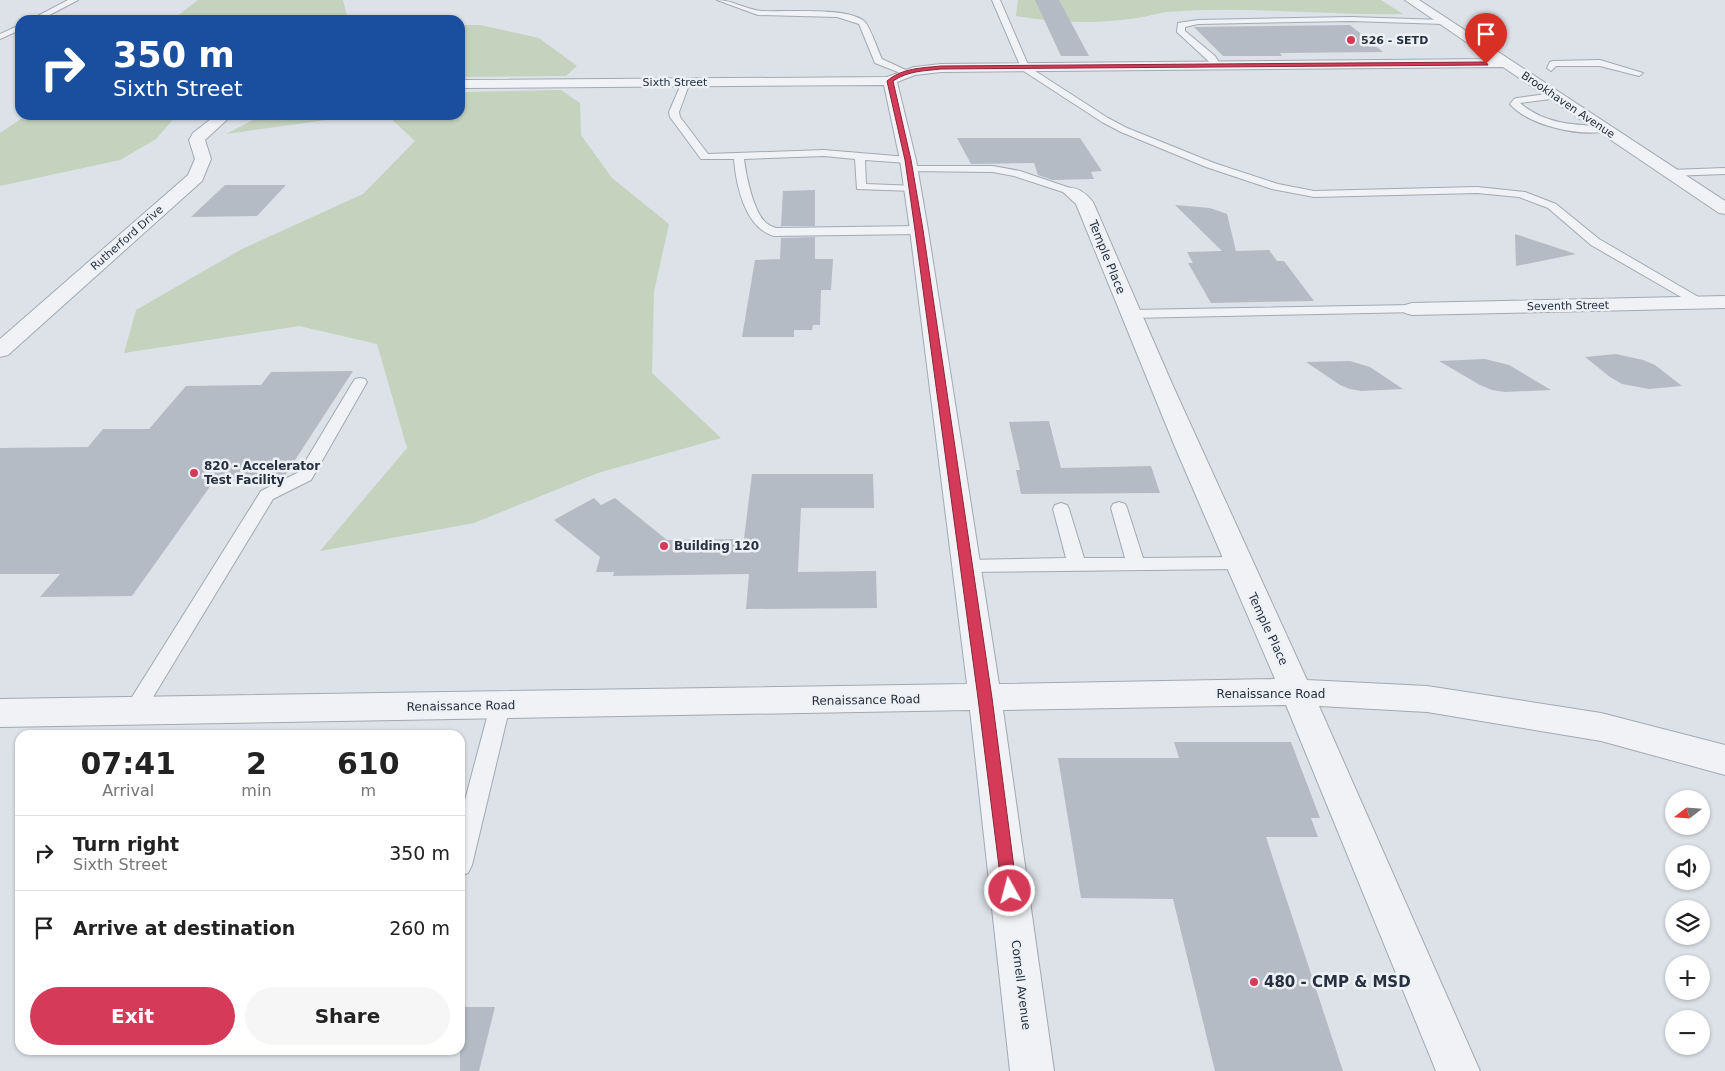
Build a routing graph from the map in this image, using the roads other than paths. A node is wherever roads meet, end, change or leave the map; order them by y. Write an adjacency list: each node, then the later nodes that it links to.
1 (74, 0): 5 (lane)
2 (721, 0): 14 (lane)
3 (996, 0): 11 (lane)
4 (1411, 0): 6 (street, Brookhaven Avenue)
5 (44, 15)
6 (1444, 22): 9 (street, Brookhaven Avenue); 10 (lane)
7 (15, 30): 8 (lane)
8 (0, 37)
9 (1505, 63): 10 (street, Sixth Street); 17 (street, Brookhaven Avenue)
10 (1217, 66): 11 (street, Sixth Street)
11 (1025, 68): 14 (street, Sixth Street); 28 (lane)
12 (1551, 68): 13 (lane)
13 (1639, 73)
14 (899, 76): 15 (street, Sixth Street); 23 (street, Cornell Avenue)
15 (686, 82): 16 (street, Sixth Street); 20 (lane)
16 (465, 84)
17 (1555, 96): 19 (street, Brookhaven Avenue); 19 (lane)
18 (219, 120): 32 (street, Rutherford Drive)
19 (1604, 129): 24 (street, Brookhaven Avenue)
20 (739, 156): 21 (lane); 27 (lane)
21 (860, 156): 23 (lane); 23 (lane)
22 (1725, 171): 24 (lane)
23 (910, 172): 25 (lane); 27 (street, Cornell Avenue)
24 (1670, 173): 26 (street, Brookhaven Avenue)
25 (1072, 192): 31 (street, Temple Place)
26 (1725, 210)
27 (919, 230): 39 (street, Cornell Avenue)
28 (1700, 302): 29 (street, Seventh Street); 30 (street, Seventh Street)
29 (1725, 302)
30 (1412, 309): 31 (lane)
31 (1130, 314): 36 (street, Temple Place)
32 (0, 350)
33 (360, 382): 43 (lane)
34 (1119, 508): 37 (lane)
35 (1061, 509): 38 (lane)
36 (1237, 563): 37 (lane); 40 (street, Temple Place)
37 (1136, 564): 38 (lane)
38 (1077, 565): 39 (lane)
39 (965, 566): 41 (street, Cornell Avenue)
40 (1296, 692): 41 (street, Renaissance Road); 45 (street, Renaissance Road); 48 (street, Temple Place)
41 (985, 698): 42 (street, Renaissance Road); 47 (street, Cornell Avenue)
42 (500, 706): 43 (street, Renaissance Road); 46 (lane)
43 (134, 711): 44 (street, Renaissance Road)
44 (0, 713)
45 (1725, 760)
46 (465, 845)
47 (1032, 1071)
48 (1458, 1071)

